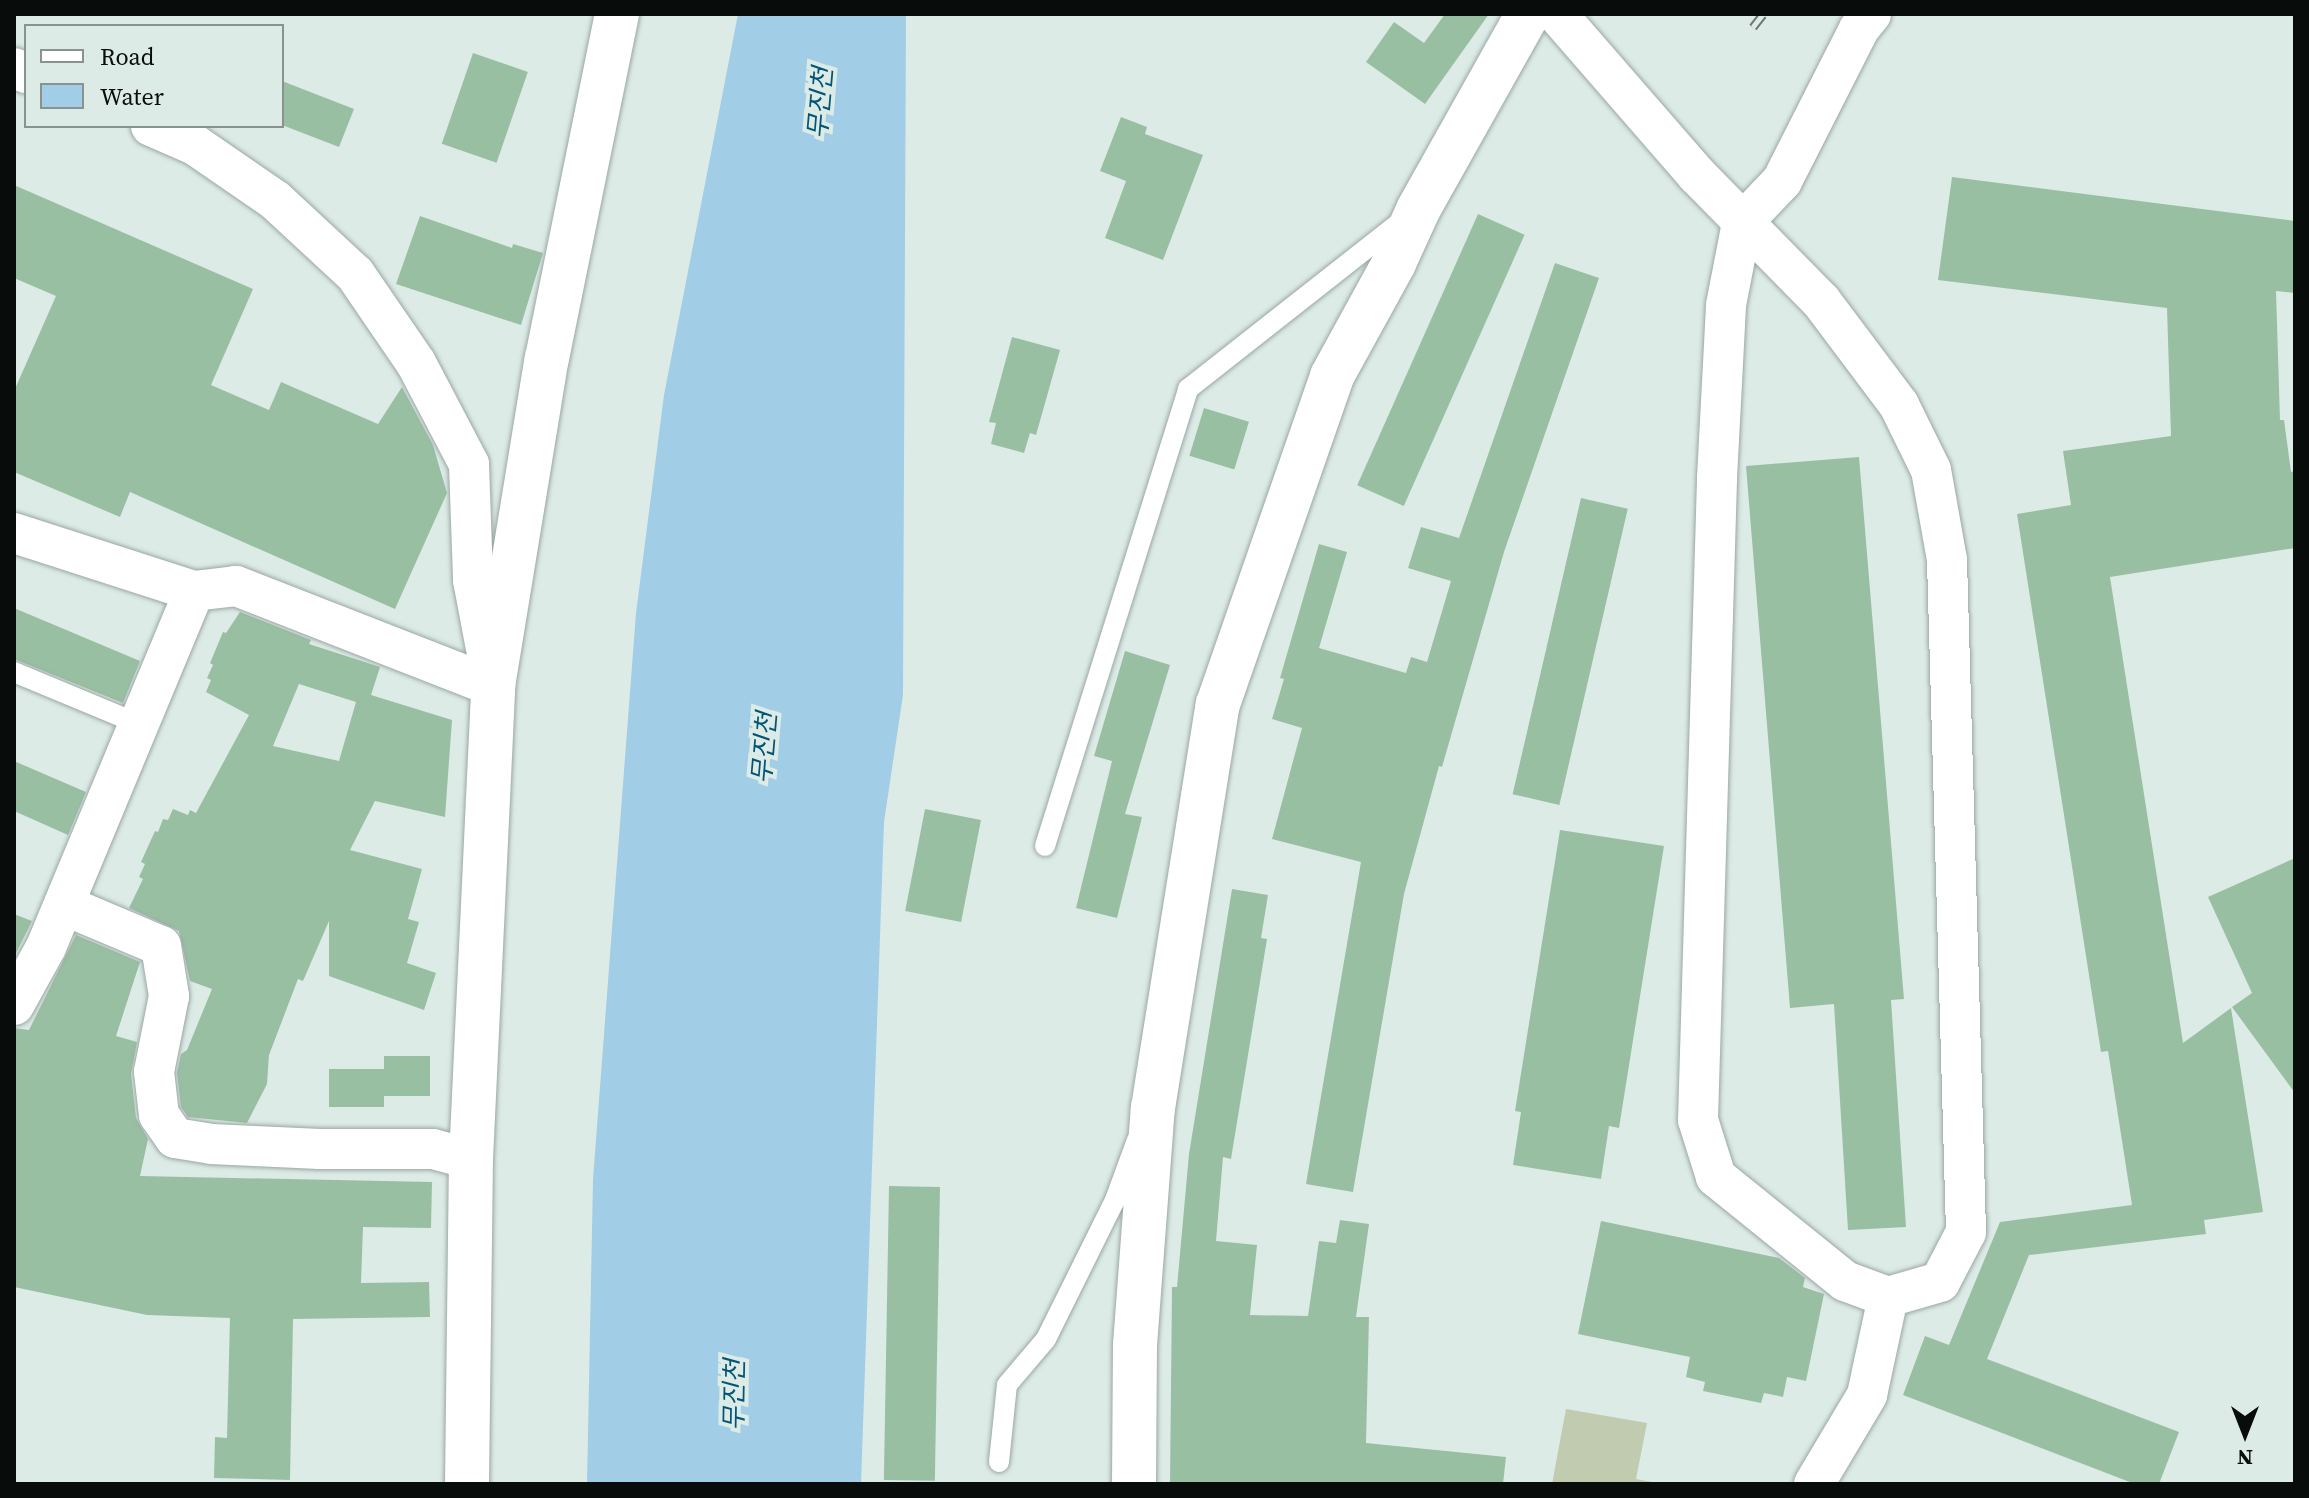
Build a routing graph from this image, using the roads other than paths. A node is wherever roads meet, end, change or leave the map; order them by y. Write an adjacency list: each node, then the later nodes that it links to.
1 (617, 14): 11 (street)
2 (1528, 14): 6 (street)
3 (1557, 14): 7 (street)
4 (1871, 14): 7 (street)
5 (156, 128): 11 (street)
6 (1419, 208): 13 (lane); 16 (street)
7 (1742, 223): 18 (street); 18 (street)
8 (14, 533): 9 (street)
9 (194, 591): 11 (street); 12 (street)
10 (14, 672): 12 (lane)
11 (493, 686): 17 (street)
12 (139, 724): 14 (street)
13 (1045, 846)
14 (64, 905): 15 (street); 17 (street)
15 (14, 1005)
16 (1153, 1108): 19 (lane); 21 (street)
17 (471, 1159): 20 (street)
18 (1888, 1297): 22 (street)
19 (999, 1462)
20 (467, 1484)
21 (1134, 1484)
22 (1814, 1484)

